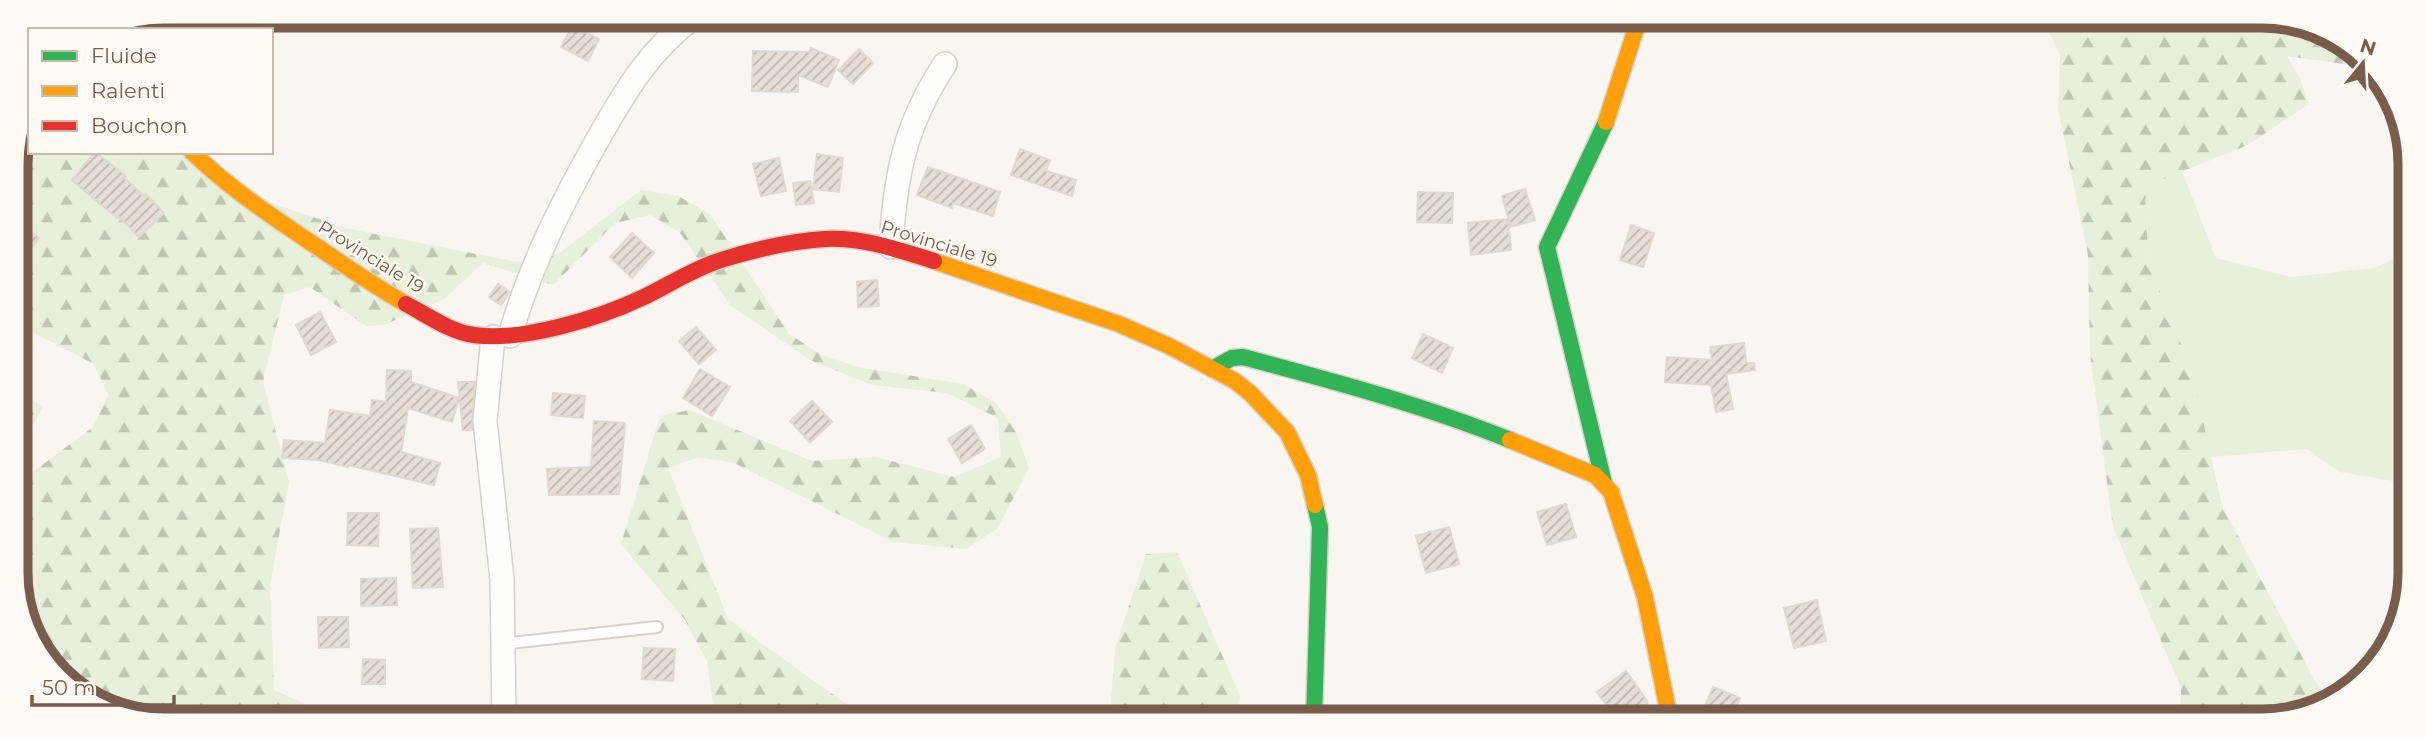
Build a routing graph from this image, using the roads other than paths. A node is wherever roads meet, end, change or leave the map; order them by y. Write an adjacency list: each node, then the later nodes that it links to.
1 (678, 28): 6 (street)
2 (1636, 28): 8 (main road)
3 (945, 64): 5 (street)
4 (194, 154): 6 (main road, Provinciale 19)
5 (891, 247): 6 (main road, Provinciale 19); 7 (main road, Provinciale 19)
6 (501, 337): 10 (street)
7 (1212, 369): 8 (main road); 12 (main road, Provinciale 19)
8 (1604, 483): 13 (main road)
9 (657, 627): 10 (lane)
10 (501, 644): 11 (street)
11 (504, 709)
12 (1314, 709)
13 (1670, 709)

